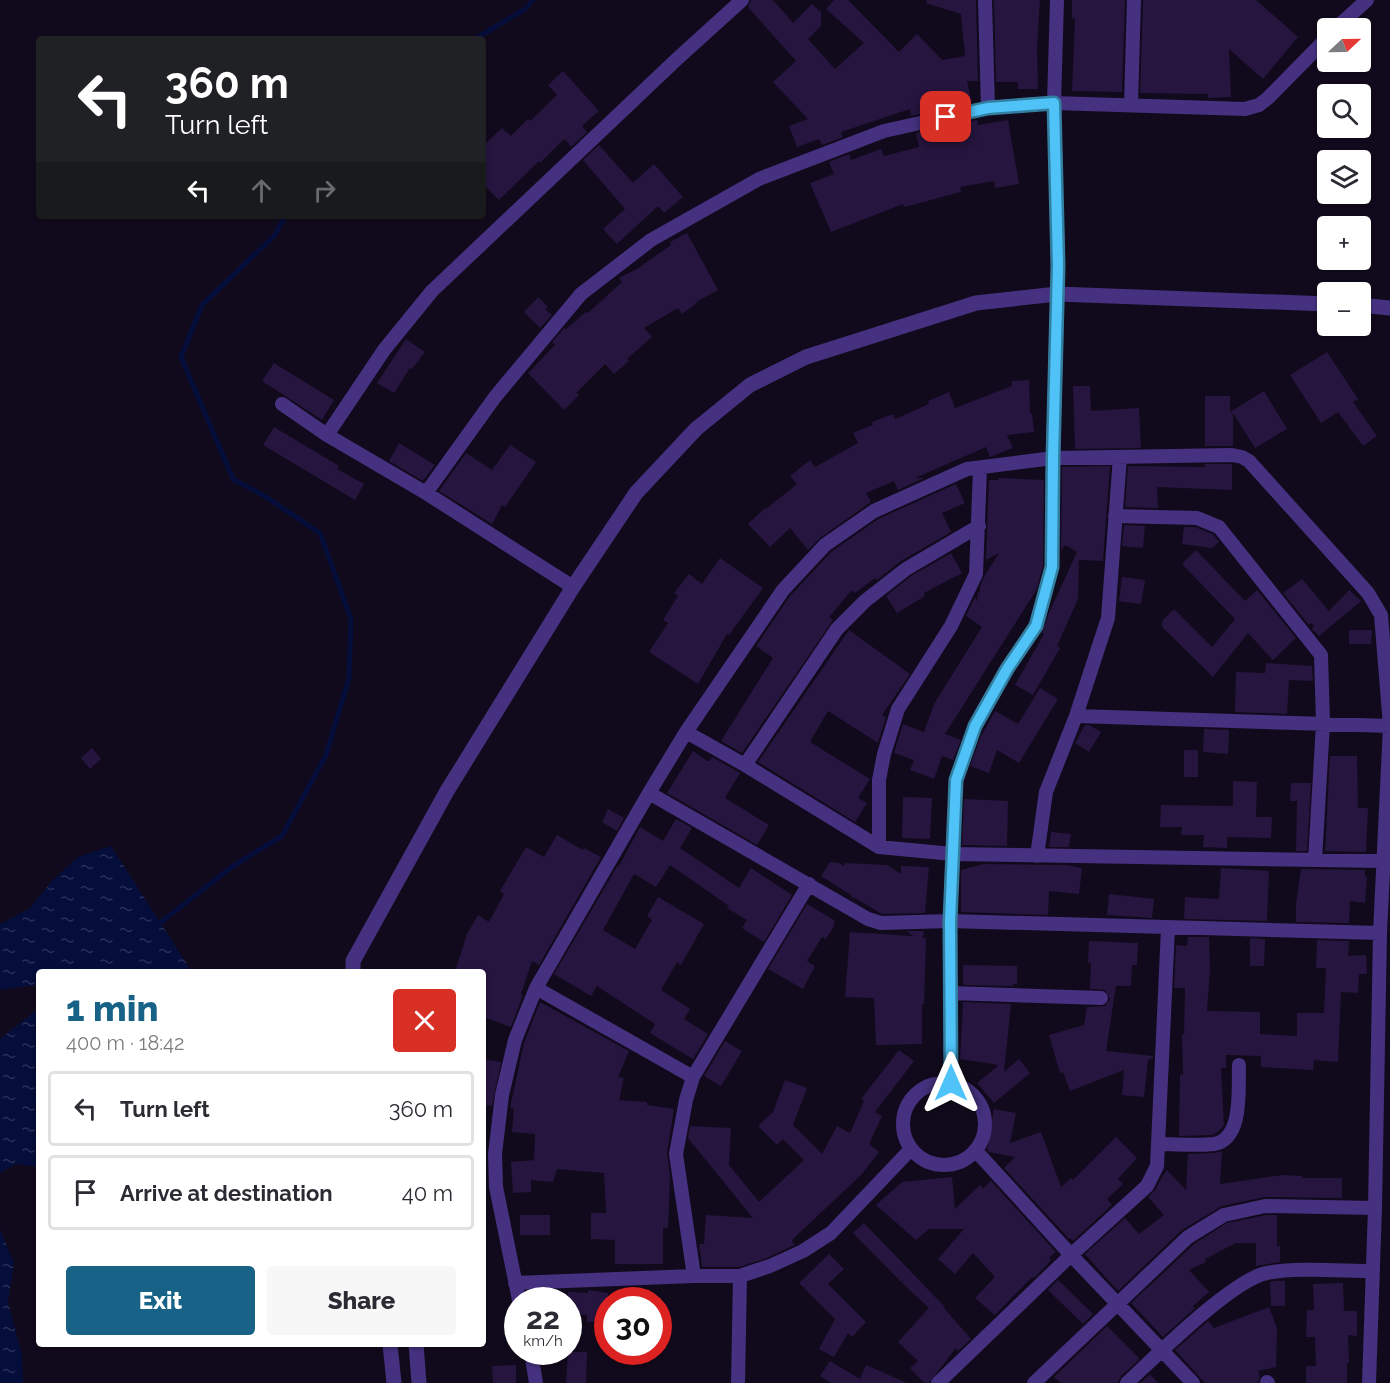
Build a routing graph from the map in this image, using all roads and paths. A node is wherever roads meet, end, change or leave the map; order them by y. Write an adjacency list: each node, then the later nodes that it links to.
1 (742, 0): 16 (street)
2 (985, 0): 10 (street)
3 (1058, 0): 8 (street)
4 (1134, 0): 9 (street)
5 (1367, 0): 6 (street)
6 (1347, 18)
7 (1317, 48): 9 (street)
8 (1054, 103): 9 (street); 10 (street); 11 (street)
9 (1131, 104)
10 (988, 108): 20 (street)
11 (1057, 294): 12 (street); 18 (street); 23 (street)
12 (1317, 304)
13 (1371, 306): 14 (street)
14 (1390, 308)
15 (282, 404): 16 (street)
16 (327, 435): 20 (street)
17 (1120, 457): 18 (street); 21 (street); 26 (street)
18 (1053, 458): 19 (street); 31 (street)
19 (980, 468): 22 (street); 27 (street)
20 (426, 493): 23 (street)
21 (1115, 516): 24 (street); 25 (street)
22 (979, 526): 28 (street); 30 (street)
23 (573, 587): 39 (street)
24 (1077, 716): 25 (street); 32 (street)
25 (1323, 724): 26 (street); 33 (street)
26 (1390, 726): 34 (street)
27 (686, 732): 28 (street); 29 (street)
28 (745, 765): 30 (street)
29 (649, 793): 35 (street); 40 (street)
30 (879, 846): 31 (street)
31 (953, 854): 32 (street); 36 (street)
32 (1037, 856): 33 (street)
33 (1315, 860): 34 (street)
34 (1383, 861): 38 (street)
35 (809, 884): 36 (street); 44 (street)
36 (950, 921): 37 (street); 41 (street)
37 (1168, 928): 38 (street); 46 (street)
38 (1380, 933): 49 (street)
39 (353, 969)
40 (536, 988): 44 (street); 54 (street)
41 (950, 993): 42 (street); 45 (street)
42 (1101, 998)
43 (1239, 1065): 46 (street)
44 (693, 1077): 52 (street)
45 (951, 1083): 47 (street); 48 (street)
46 (1158, 1144): 50 (street)
47 (911, 1149): 48 (street); 53 (street)
48 (976, 1151): 50 (street)
49 (1375, 1208): 51 (street); 56 (street)
50 (1071, 1255): 56 (street); 65 (street)
51 (1373, 1271): 59 (street); 69 (street)
52 (694, 1276): 53 (street); 54 (street)
53 (740, 1276): 64 (street)
54 (515, 1283): 55 (street)
55 (516, 1287)
56 (1116, 1303): 59 (street); 66 (street)
57 (390, 1347): 61 (street)
58 (416, 1347): 62 (street)
59 (1162, 1351): 67 (street); 68 (street)
60 (533, 1365): 63 (street)
61 (394, 1383)
62 (419, 1383)
63 (536, 1383)
64 (738, 1383)
65 (938, 1383)
66 (1034, 1383)
67 (1127, 1383)
68 (1192, 1383)
69 (1369, 1383)

